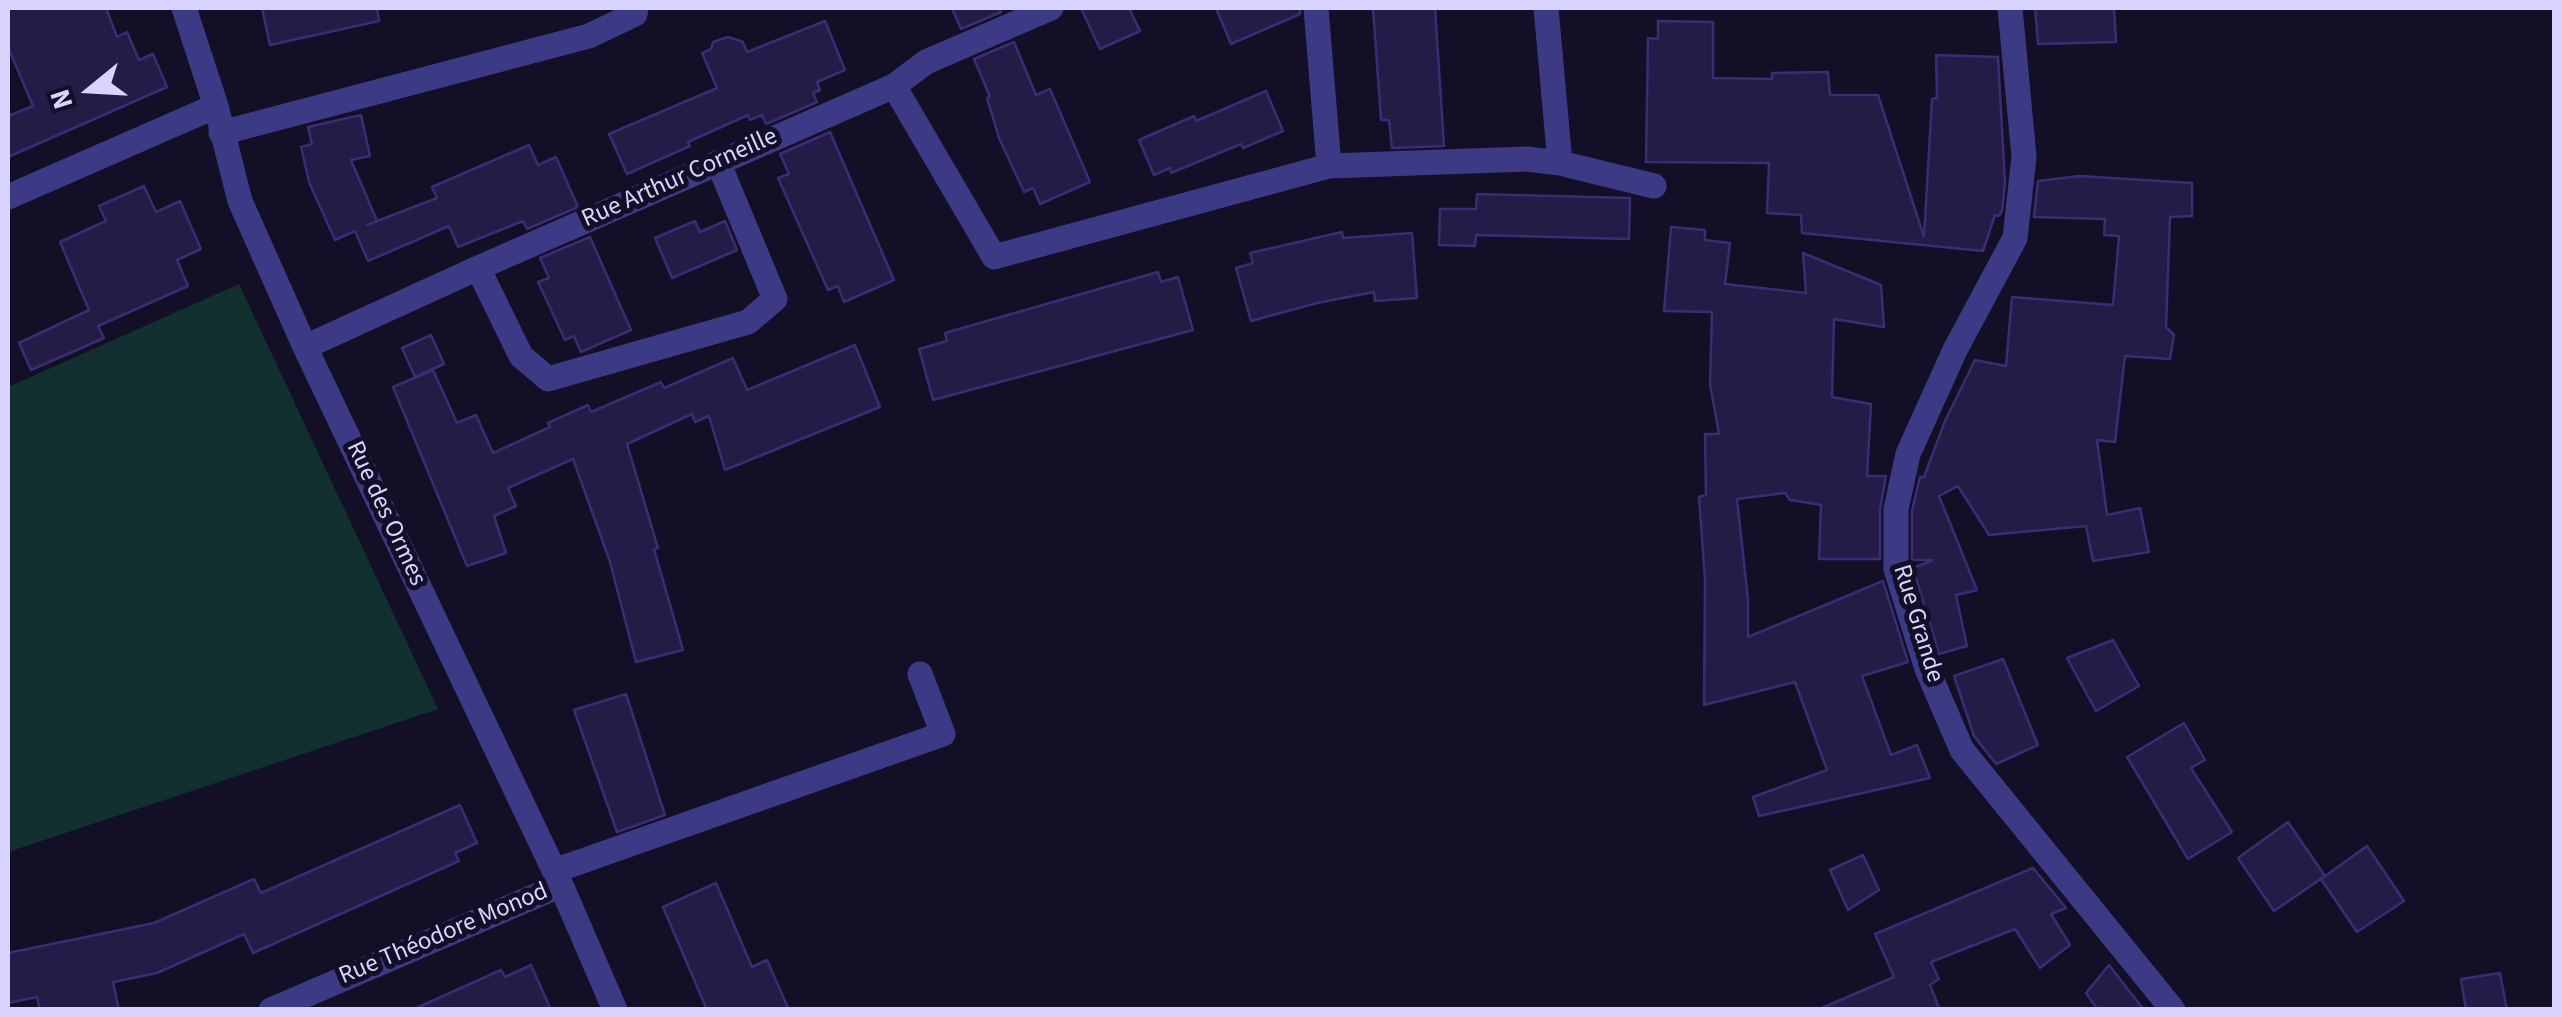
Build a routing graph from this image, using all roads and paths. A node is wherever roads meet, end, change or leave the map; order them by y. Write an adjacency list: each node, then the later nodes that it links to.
1 (184, 8): 8 (street, Rue des Ormes)
2 (636, 8): 9 (street)
3 (1052, 8): 7 (street, Rue Arthur Corneille)
4 (1316, 8): 12 (street)
5 (1546, 8): 11 (street)
6 (2010, 8): 21 (street, Rue Grande)
7 (894, 86): 10 (street, Rue Arthur Corneille); 12 (street)
8 (216, 106): 9 (street, Rue des Ormes); 14 (street)
9 (221, 133): 16 (street, Rue des Ormes)
10 (718, 162): 15 (street, Rue Arthur Corneille); 15 (street)
11 (1560, 163): 12 (street); 13 (street)
12 (1329, 166)
13 (1654, 186)
14 (8, 197)
15 (478, 268): 16 (street, Rue Arthur Corneille)
16 (306, 347): 18 (street, Rue des Ormes)
17 (920, 674): 18 (street, Rue Théodore Monod)
18 (558, 878): 19 (street, Rue Théodore Monod); 20 (street, Rue des Ormes)
19 (271, 1010)
20 (616, 1010)
21 (2173, 1010)

